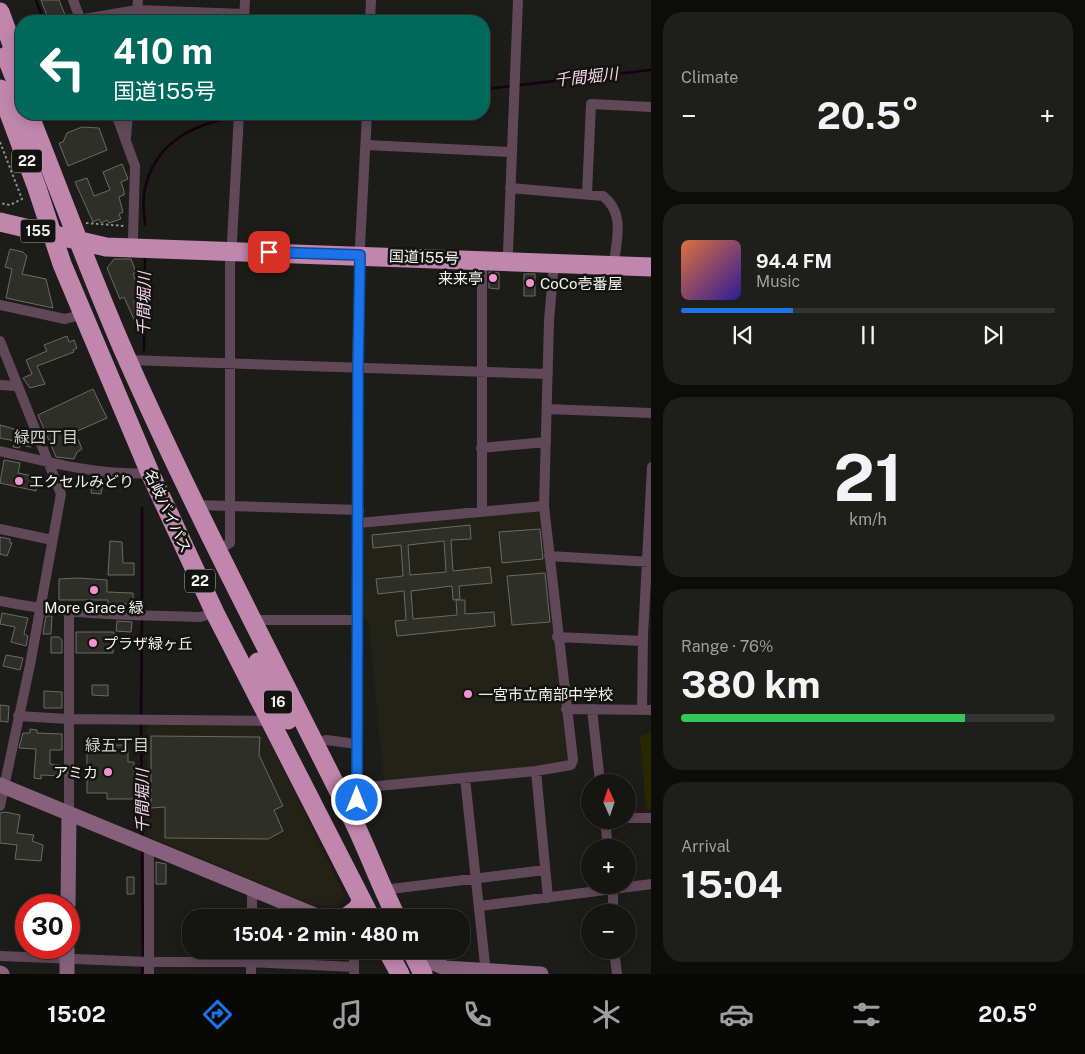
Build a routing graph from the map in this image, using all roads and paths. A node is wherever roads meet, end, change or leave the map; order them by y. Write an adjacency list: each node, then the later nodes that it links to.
1 (73, 0): 7 (street)
2 (245, 0): 10 (street)
3 (371, 0): 11 (street)
4 (518, 0): 25 (street)
5 (138, 5): 8 (street); 9 (street)
6 (0, 12): 12 (highway)
7 (77, 15)
8 (98, 15)
9 (226, 15)
10 (244, 15)
11 (370, 15)
12 (11, 41): 13 (highway)
13 (15, 62)
14 (1, 93): 26 (highway, 名岐バイパス / 22)
15 (651, 107): 28 (street)
16 (32, 120): 34 (highway, 名岐バイパス / 22)
17 (118, 120): 23 (street)
18 (128, 120): 23 (street)
19 (240, 120): 35 (street)
20 (367, 120): 24 (street)
21 (0, 125): 26 (highway, 22)
22 (0, 142): 29 (path)
23 (126, 142): 32 (street)
24 (366, 145): 25 (street); 36 (street)
25 (512, 152): 27 (street)
26 (37, 188): 33 (highway, 名岐バイパス / 22)
27 (510, 188): 28 (street); 37 (street)
28 (587, 194): 38 (street)
29 (0, 203)
30 (83, 220): 32 (path)
31 (0, 222): 33 (highway, 国道155号 / 155)
32 (133, 232): 34 (highway, 国道155号 / 155); 35 (highway, 国道155号 / 155)
33 (52, 235): 34 (highway, 国道155号 / 155); 44 (highway, 名岐バイパス / 22)
34 (77, 240): 35 (highway, 国道155号 / 155); 46 (highway, 名岐バイパス / 22)
35 (232, 246): 36 (highway, 国道155号 / 155); 47 (street)
36 (360, 251): 37 (highway, 国道155号 / 155); 40 (highway, 国道155号 / 155); 49 (street)
37 (508, 252): 38 (highway, 国道155号 / 155)
38 (615, 255): 39 (highway, 国道155号 / 155)
39 (651, 257)
40 (482, 260): 41 (highway, 国道155号 / 155); 50 (street)
41 (554, 262): 42 (highway, 国道155号 / 155); 51 (street)
42 (651, 267)
43 (0, 305): 44 (street)
44 (84, 314): 62 (highway, 名岐バイパス / 22)
45 (0, 341): 48 (street)
46 (127, 360): 47 (street); 54 (highway, 名岐バイパス / 22)
47 (230, 364): 49 (street); 64 (street)
48 (5, 365): 53 (street)
49 (358, 369): 50 (street); 66 (street)
50 (481, 372): 51 (street); 58 (street)
51 (548, 374): 55 (street)
52 (0, 385): 53 (street)
53 (17, 386): 60 (street)
54 (147, 403): 63 (highway, 名岐バイパス / 22); 116 (highway, 16)
55 (547, 409): 56 (street); 57 (street)
56 (651, 413)
57 (546, 442): 58 (street); 65 (street)
58 (481, 448): 67 (street)
59 (0, 451): 60 (street)
60 (48, 462): 62 (street); 70 (street)
61 (651, 467): 73 (street)
62 (150, 473): 77 (highway, 名岐バイパス / 22)
63 (196, 505): 64 (street); 71 (highway, 名岐バイパス / 22)
64 (230, 505): 66 (street); 71 (street)
65 (544, 506): 67 (street); 72 (street)
66 (359, 510): 68 (street)
67 (482, 511): 68 (street)
68 (359, 523): 79 (street)
69 (0, 529): 70 (street)
70 (52, 540): 75 (street)
71 (216, 551): 78 (highway, 名岐バイパス / 22)
72 (549, 556): 73 (street); 80 (street)
73 (650, 561): 81 (street)
74 (0, 601): 75 (street)
75 (40, 610): 76 (street); 85 (street)
76 (69, 612): 77 (street); 86 (street)
77 (215, 613): 87 (highway, 名岐バイパス / 22)
78 (251, 620): 79 (street); 88 (highway, 名岐バイパス / 22)
79 (357, 620): 89 (street)
80 (557, 637): 81 (street); 82 (street)
81 (643, 641): 84 (street)
82 (566, 709): 83 (street); 90 (street)
83 (592, 709): 84 (street); 91 (street)
84 (647, 710)
85 (18, 716): 86 (street); 93 (street)
86 (68, 719): 87 (street); 96 (street)
87 (270, 721): 110 (highway, 名岐バイパス / 22)
88 (313, 743): 89 (street); 97 (highway, 名岐バイパス / 22)
89 (357, 744): 94 (street)
90 (536, 771): 92 (street); 101 (street)
91 (599, 774)
92 (465, 778): 94 (street); 102 (street)
93 (2, 786): 95 (street); 96 (street)
94 (357, 788): 97 (street)
95 (0, 806)
96 (69, 814): 100 (street); 108 (street)
97 (352, 818): 106 (highway, 名岐バイパス / 22)
98 (636, 818): 99 (street)
99 (651, 818)
100 (144, 846): 105 (street); 126 (street)
101 (545, 870): 102 (street); 109 (street)
102 (478, 879): 106 (street); 111 (street)
103 (651, 884): 104 (street)
104 (636, 885)
105 (252, 887): 112 (street); 113 (street)
106 (383, 890): 117 (highway, 名岐バイパス / 22)
107 (581, 892): 109 (street)
108 (68, 894)
109 (548, 898): 111 (street)
110 (362, 900): 114 (highway); 115 (highway, 名岐バイパス / 22)
111 (480, 906): 129 (street)
112 (252, 909)
113 (302, 909)
114 (357, 909)
115 (366, 909)
116 (391, 909)
117 (392, 909)
118 (80, 954): 126 (street)
119 (15, 955): 120 (street)
120 (0, 956)
121 (67, 959): 130 (street)
122 (392, 959): 133 (highway)
123 (416, 959): 134 (highway, bridge)
124 (426, 959): 129 (street)
125 (615, 959): 137 (street)
126 (144, 962): 127 (street); 131 (street)
127 (251, 962): 128 (street); 132 (street)
128 (354, 970)
129 (486, 972): 135 (street)
130 (67, 974)
131 (149, 974)
132 (251, 974)
133 (400, 974)
134 (425, 974)
135 (523, 974): 136 (street)
136 (541, 974)
137 (617, 974)

